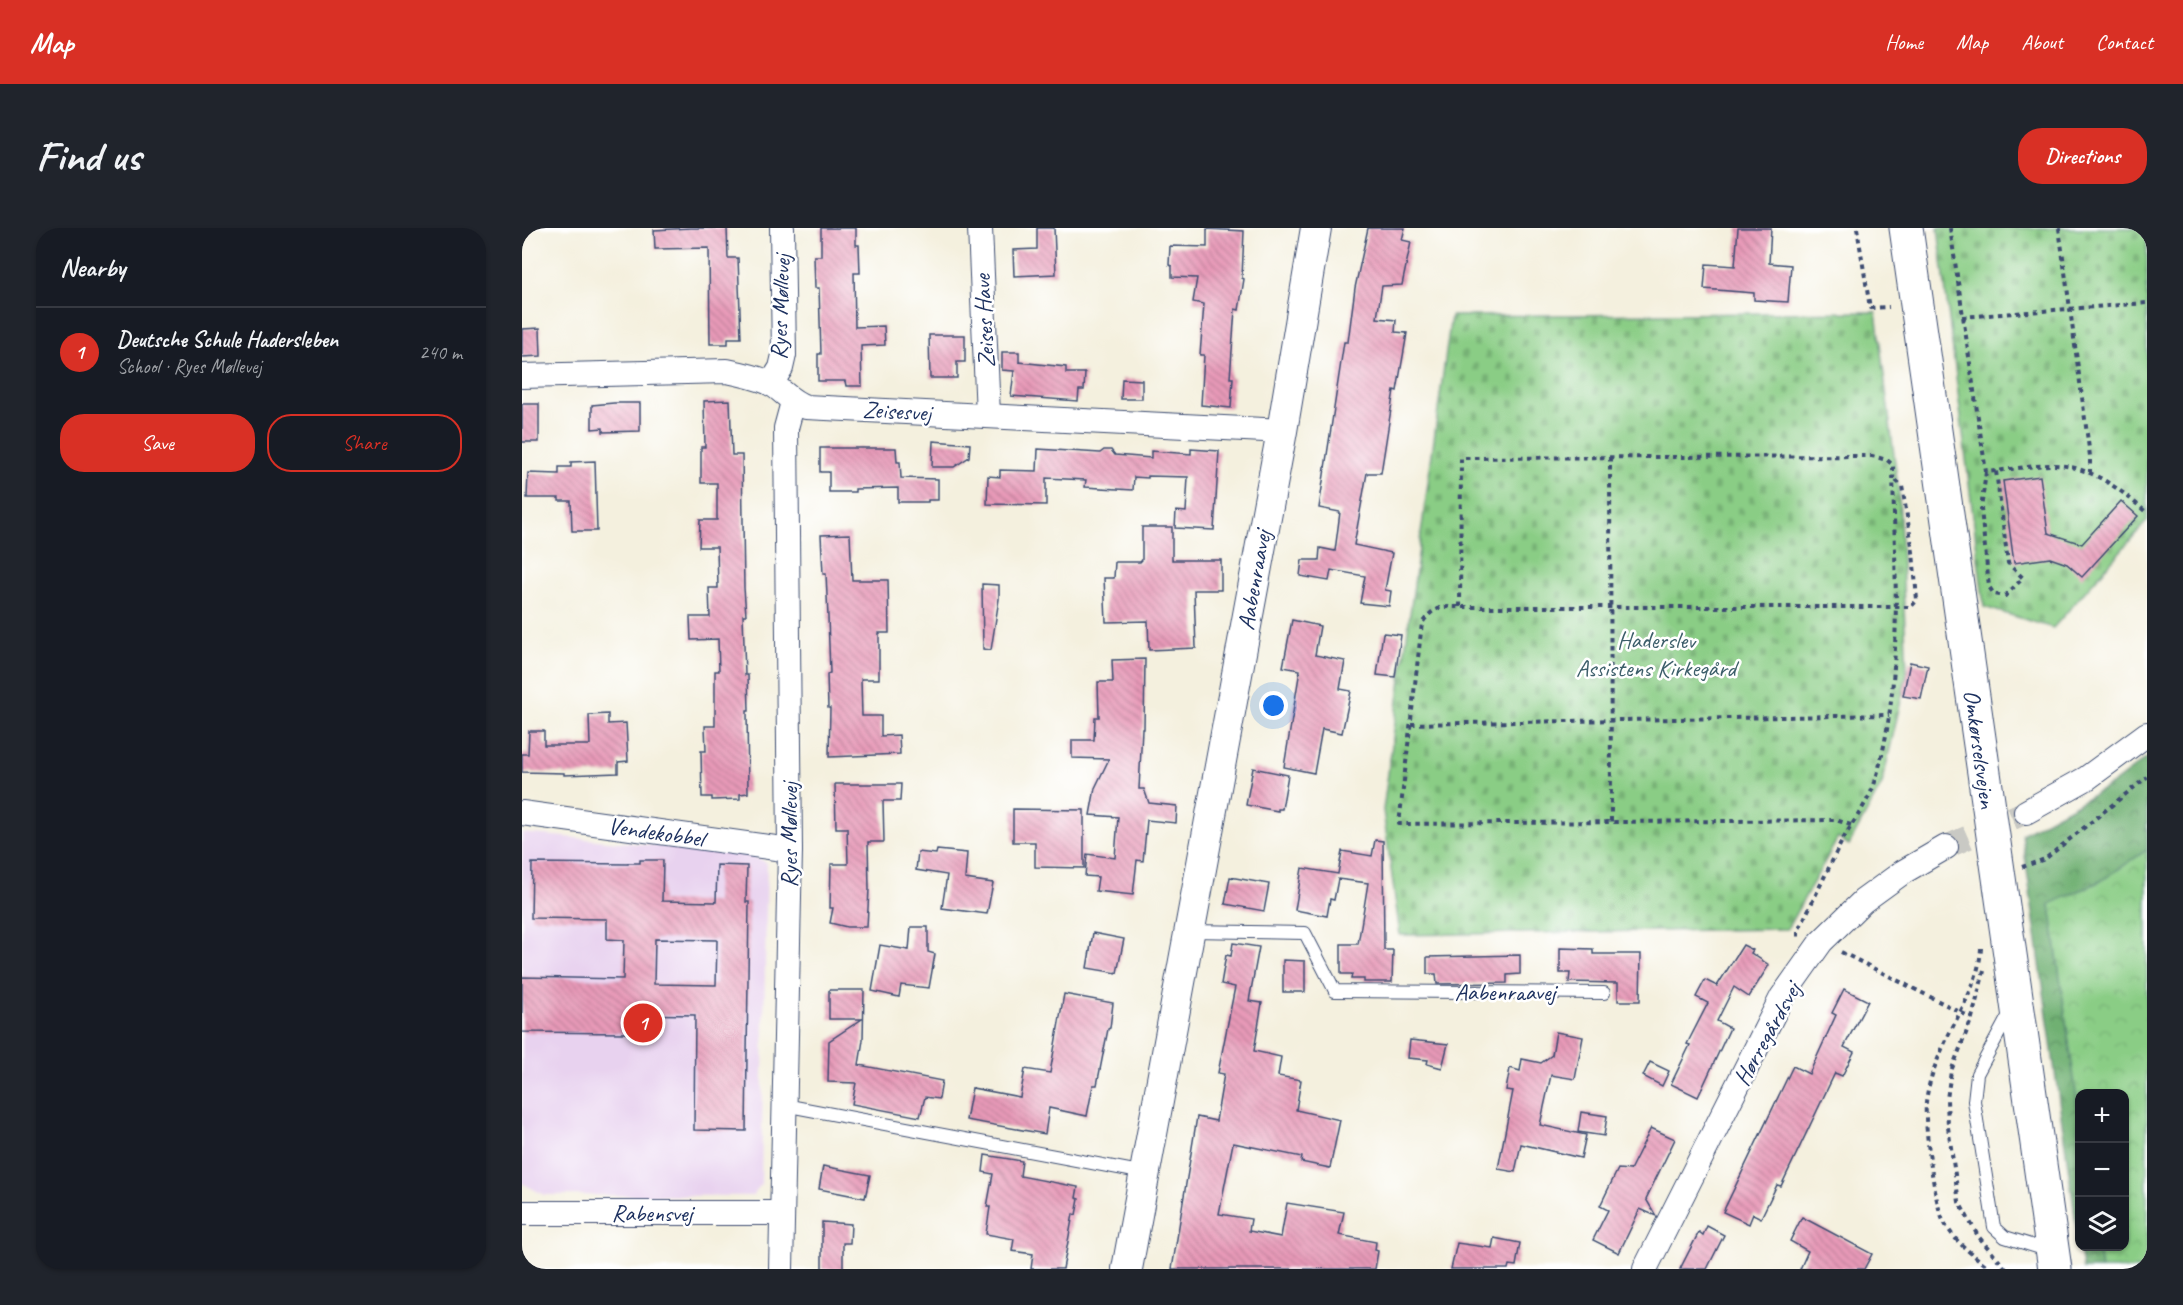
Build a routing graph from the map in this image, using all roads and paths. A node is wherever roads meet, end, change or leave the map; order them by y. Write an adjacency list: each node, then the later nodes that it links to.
1 (782, 228): 13 (street, Ryes Møllevej)
2 (980, 228): 15 (street, Zeises Have)
3 (1316, 228): 16 (street, Aabenraavej)
4 (1857, 228): 9 (path)
5 (1906, 228): 42 (main road, Omkørselsvejen)
6 (1950, 228): 11 (path)
7 (2058, 228): 10 (path)
8 (2147, 303): 10 (path)
9 (1890, 307)
10 (2070, 309): 11 (path); 20 (path)
11 (1962, 317): 19 (path)
12 (522, 376): 13 (street, Zeisesvej)
13 (771, 384): 14 (street, Zeisesvej)
14 (794, 402): 15 (street, Zeisesvej); 36 (street, Ryes Møllevej)
15 (988, 415): 16 (street, Zeisesvej)
16 (1282, 431): 38 (street, Aabenraavej)
17 (1610, 457): 21 (path); 23 (path); 24 (path)
18 (1996, 471): 19 (path); 19 (path); 20 (path)
19 (1986, 472)
20 (2090, 472): 22 (path)
21 (1893, 478): 25 (path); 25 (path)
22 (2147, 513)
23 (1460, 607): 24 (path); 28 (path)
24 (1611, 607): 25 (path); 27 (path)
25 (1895, 608): 26 (path)
26 (1889, 715): 27 (path); 34 (path)
27 (1611, 720): 28 (path); 33 (path)
28 (1410, 724): 33 (path)
29 (2147, 734): 31 (street)
30 (2147, 777): 37 (path)
31 (2026, 812)
32 (522, 813): 36 (street, Vendekobbel)
33 (1611, 822): 34 (path)
34 (1851, 825): 40 (path)
35 (1946, 847): 40 (street, Hørregårdsvej)
36 (790, 850): 45 (street, Ryes Møllevej)
37 (2019, 868)
38 (1189, 932): 41 (lane, Aabenraavej); 46 (street, Aabenraavej)
39 (1981, 938): 43 (path)
40 (1816, 950): 43 (path); 52 (street, Hørregårdsvej)
41 (1604, 993)
42 (2016, 1002): 49 (main road, Omkørselsvejen); 49 (lane)
43 (1960, 1011): 44 (path); 53 (path)
44 (1972, 1018)
45 (784, 1105): 46 (lane); 48 (street, Ryes Møllevej)
46 (1145, 1173): 51 (street, Aabenraavej)
47 (522, 1213): 48 (street, Rabensvej)
48 (782, 1213): 50 (street, Ryes Møllevej)
49 (2053, 1260)
50 (781, 1269)
51 (1127, 1269)
52 (1646, 1269)
53 (1990, 1269)

